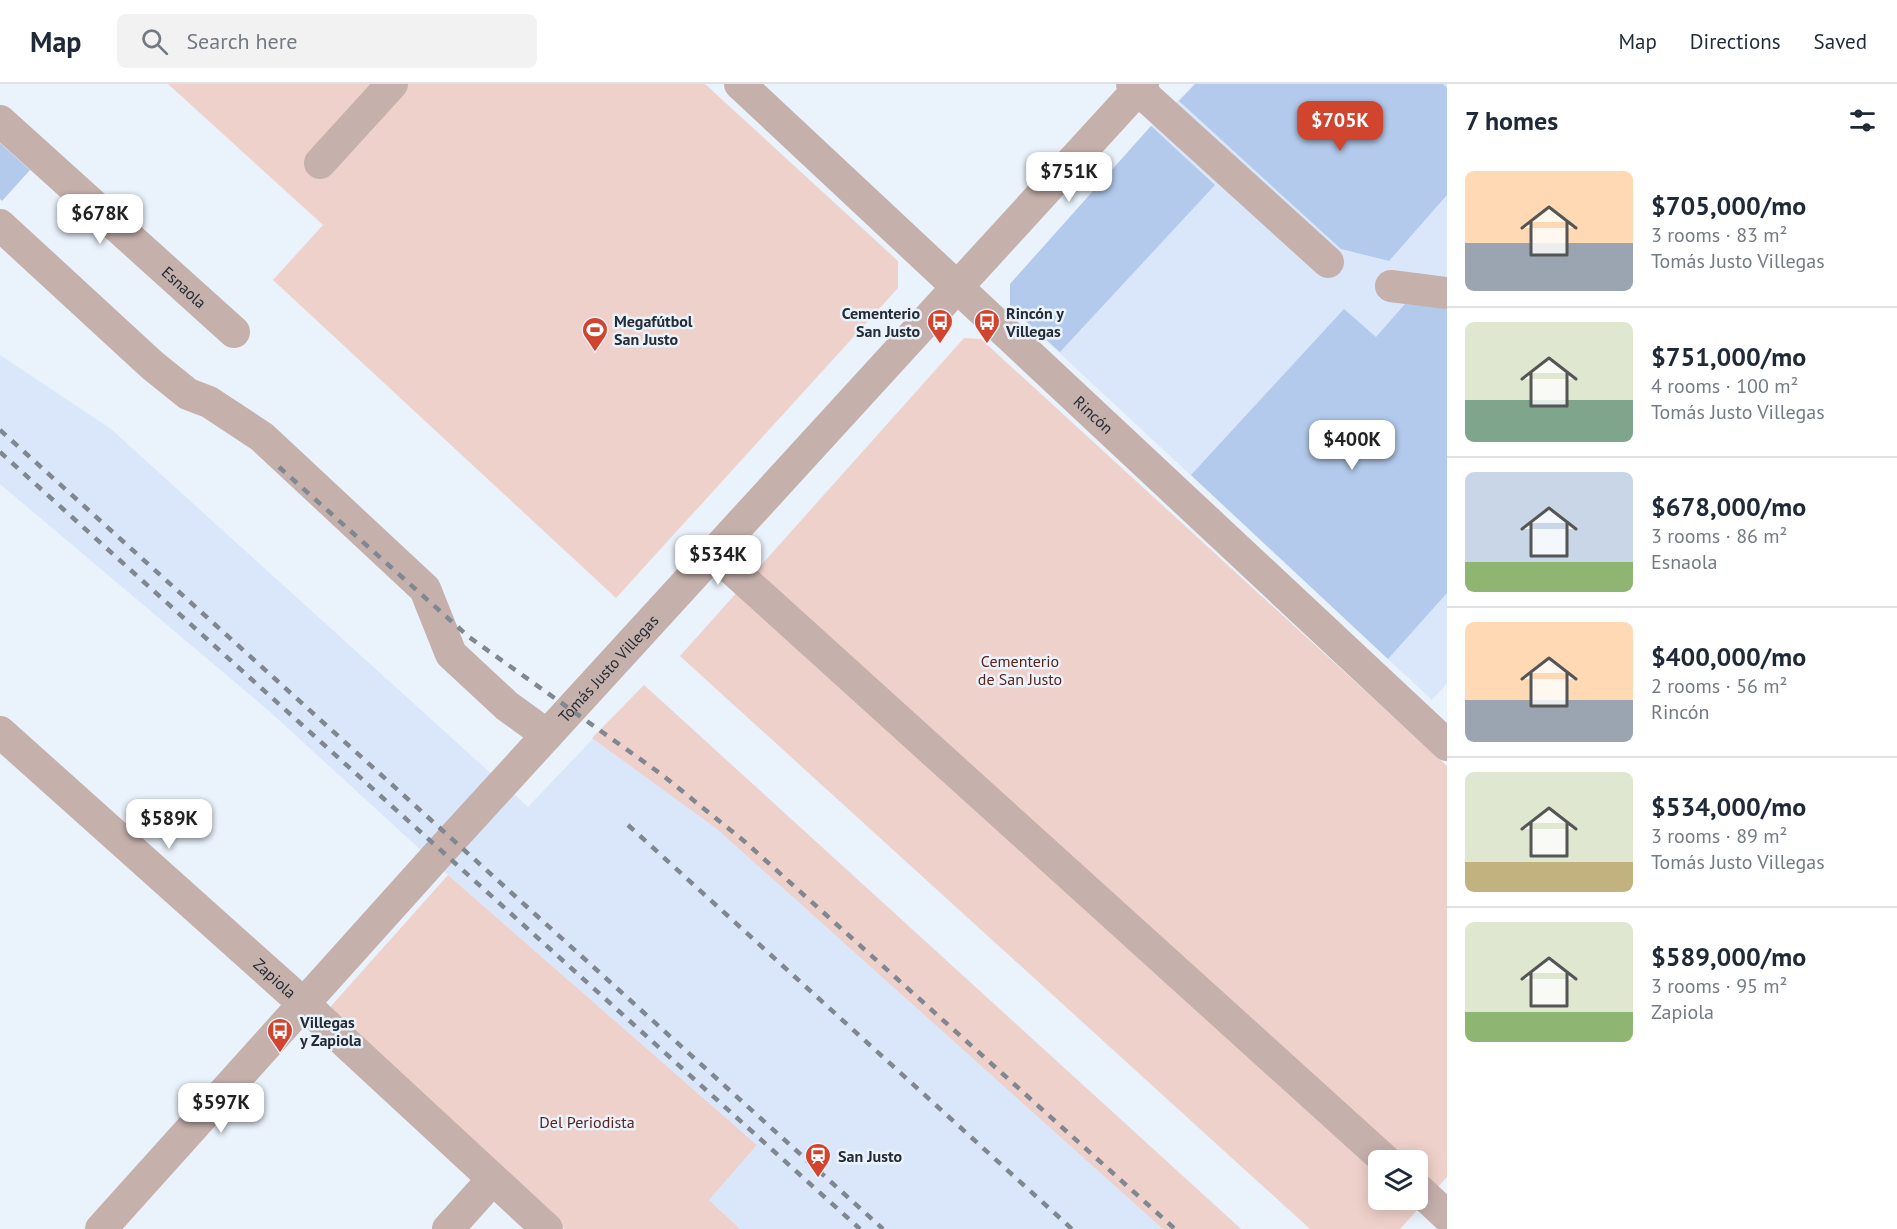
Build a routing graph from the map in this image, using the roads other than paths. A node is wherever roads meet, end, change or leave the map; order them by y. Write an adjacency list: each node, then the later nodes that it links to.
1 (392, 84): 5 (street)
2 (740, 84): 9 (street, Rincón)
3 (1138, 86): 7 (street); 9 (street, Tomás Justo Villegas)
4 (0, 121): 11 (street, Esnaola)
5 (320, 163)
6 (0, 225): 14 (street)
7 (1328, 262)
8 (1391, 286): 10 (street)
9 (958, 288): 12 (street, Tomás Justo Villegas); 15 (street, Rincón)
10 (1447, 293)
11 (234, 332)
12 (714, 554): 14 (street, Tomás Justo Villegas); 17 (street)
13 (0, 732): 16 (street, Zapiola)
14 (547, 735): 16 (street, Tomás Justo Villegas)
15 (1447, 745)
16 (305, 1005): 18 (street, Zapiola); 21 (street, Tomás Justo Villegas)
17 (1374, 1150)
18 (492, 1180): 22 (street); 23 (street, Zapiola)
19 (1428, 1198): 20 (street)
20 (1447, 1216)
21 (101, 1229)
22 (448, 1229)
23 (547, 1229)

